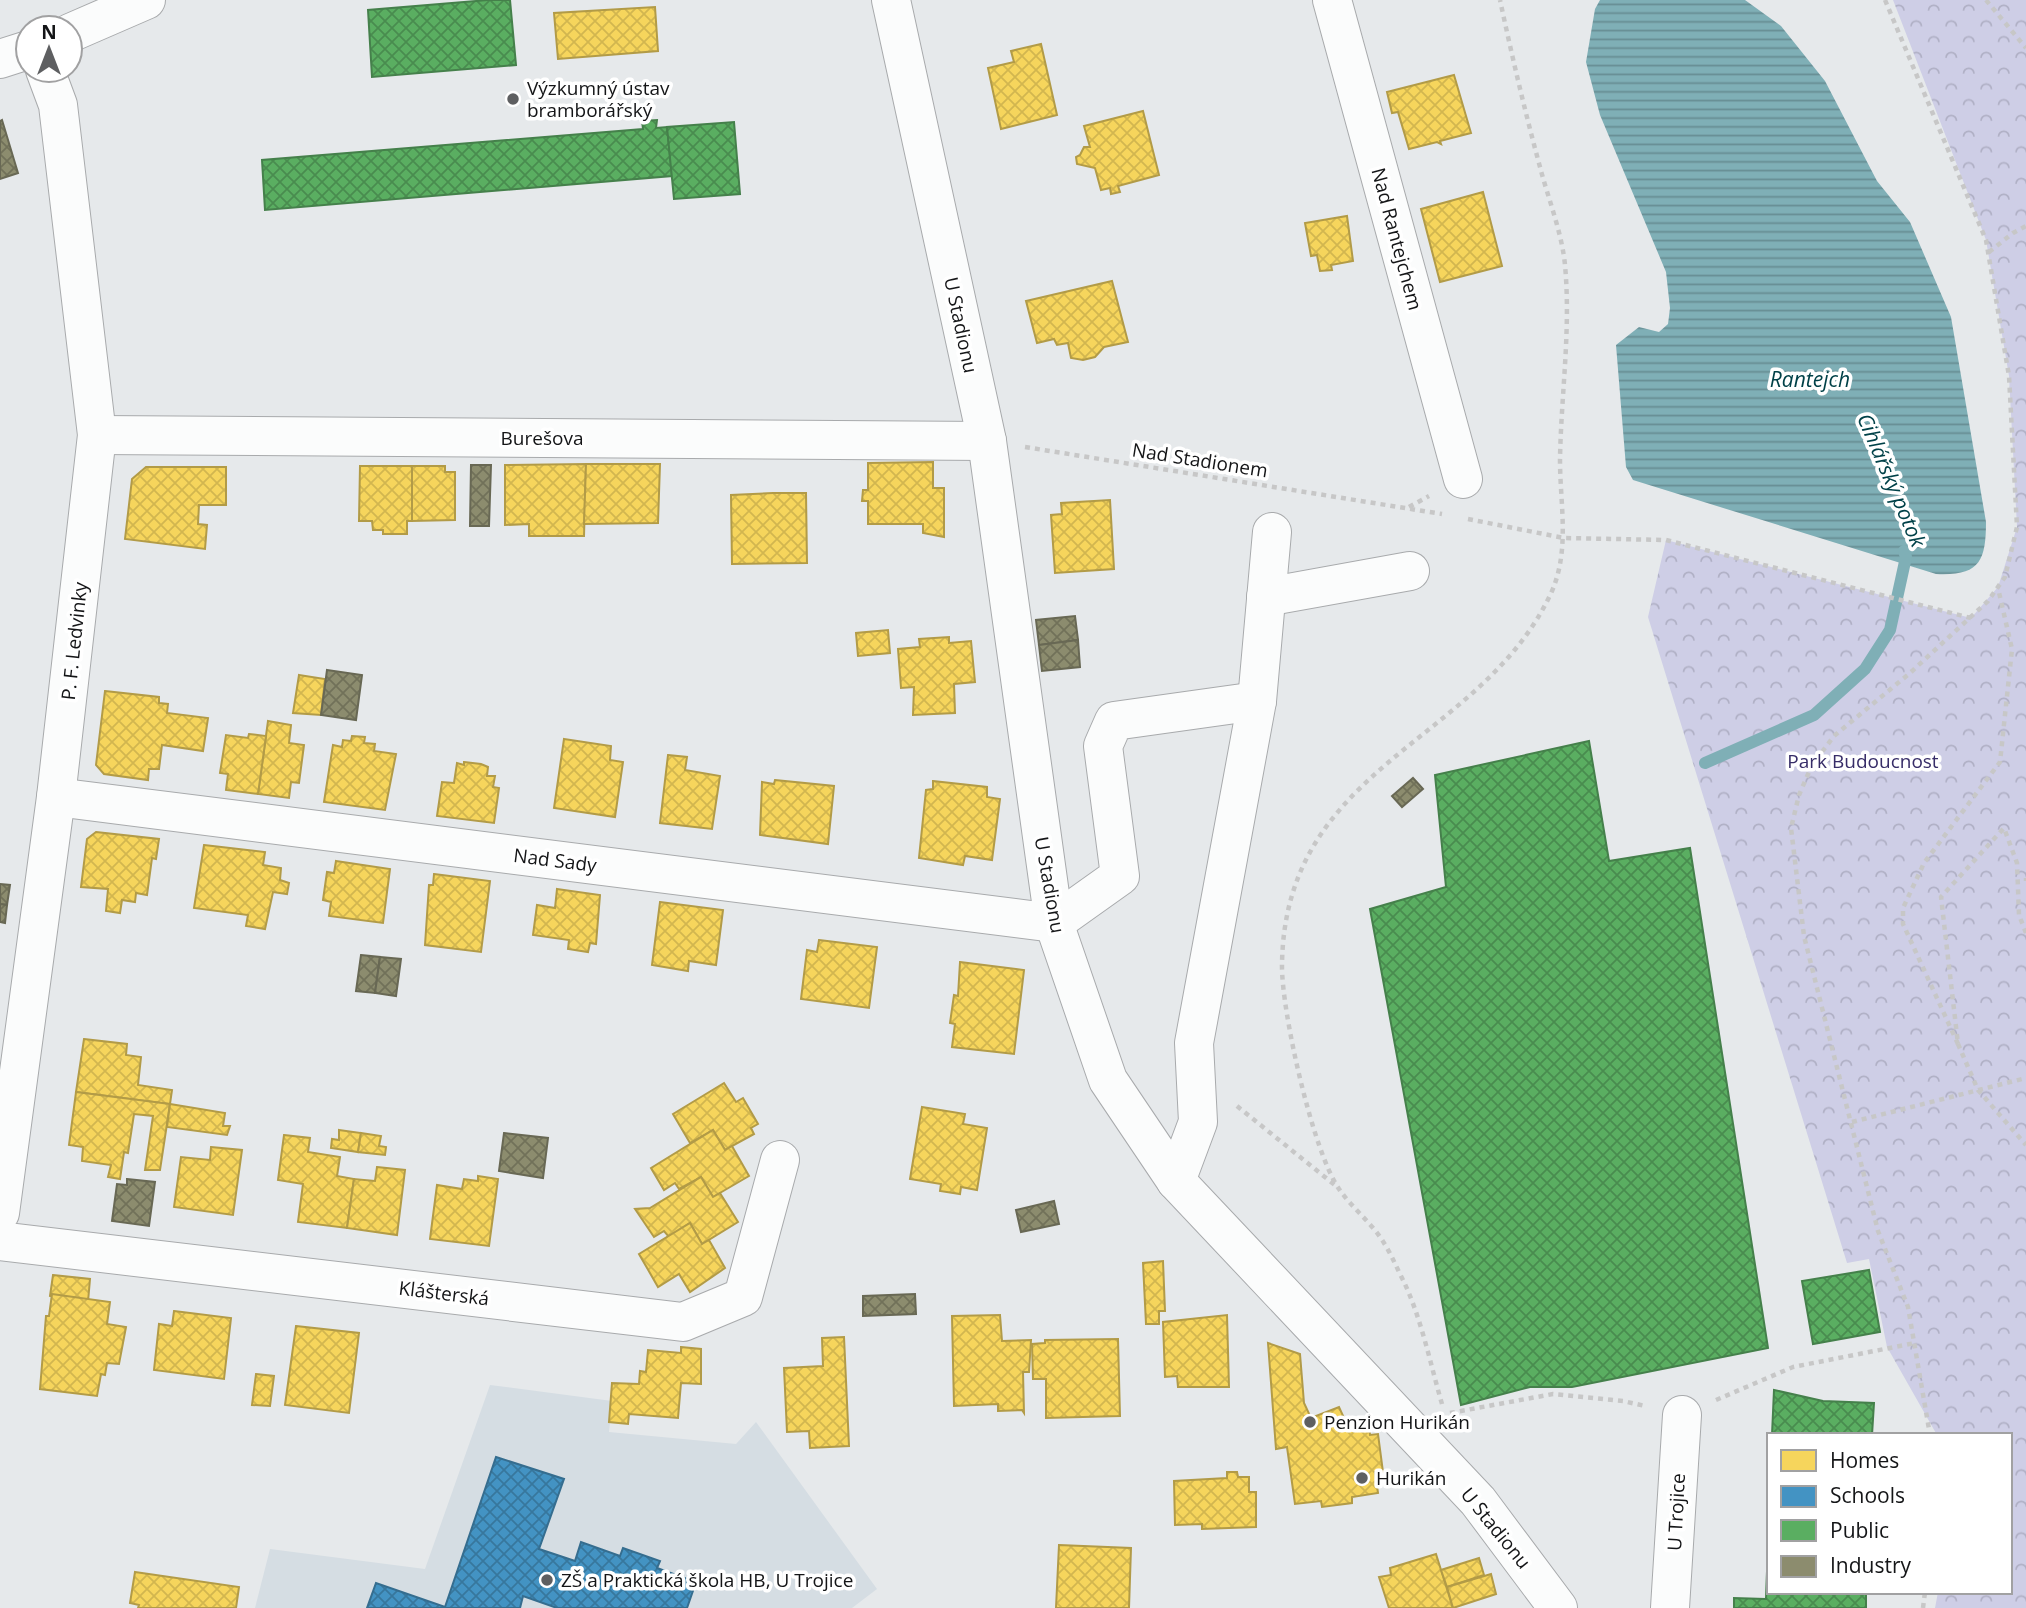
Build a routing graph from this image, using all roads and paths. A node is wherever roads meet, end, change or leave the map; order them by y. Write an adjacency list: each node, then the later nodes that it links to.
1 (146, 0): 7 (street)
2 (891, 0): 13 (street, U Stadionu)
3 (1332, 0): 14 (street, Nad Rantejchem)
4 (1500, 0): 18 (path)
5 (1885, 0): 11 (path)
6 (1986, 0): 8 (path)
7 (84, 27)
8 (2026, 48)
9 (50, 84): 12 (street, P. F. Ledvinky)
10 (2026, 226): 11 (path)
11 (1988, 253): 20 (path)
12 (97, 435): 13 (street, Burešova); 24 (street, P. F. Ledvinky)
13 (987, 441): 15 (path, Nad Stadionem); 25 (street, U Stadionu)
14 (1463, 478)
15 (1447, 515)
16 (1460, 517): 18 (path)
17 (1272, 532): 21 (street)
18 (1564, 538): 22 (path); 35 (path)
19 (1410, 571): 21 (street)
20 (1998, 587): 22 (path); 27 (path)
21 (1266, 597): 23 (street)
22 (1971, 618): 31 (path)
23 (1257, 701): 25 (street); 28 (street)
24 (56, 797): 25 (street, Nad Sady); 36 (street, P. F. Ledvinky)
25 (1054, 923): 34 (street, U Stadionu)
26 (2026, 933): 27 (path)
27 (1958, 1044): 30 (path)
28 (1196, 1072): 34 (street); 35 (path)
29 (2026, 1078): 30 (path)
30 (1978, 1090): 31 (path); 32 (path)
31 (1852, 1122): 38 (path)
32 (2026, 1145)
33 (780, 1160): 37 (street, Klášterská)
34 (1176, 1181): 44 (street, U Stadionu)
35 (1337, 1187): 40 (path)
36 (0, 1213)
37 (0, 1241)
38 (1915, 1343): 41 (path); 43 (path)
39 (1623, 1401): 40 (path)
40 (1446, 1414): 42 (path)
41 (1682, 1415): 45 (street, U Trojice)
42 (1450, 1426)
43 (1930, 1433)
44 (1559, 1608)
45 (1670, 1608)

